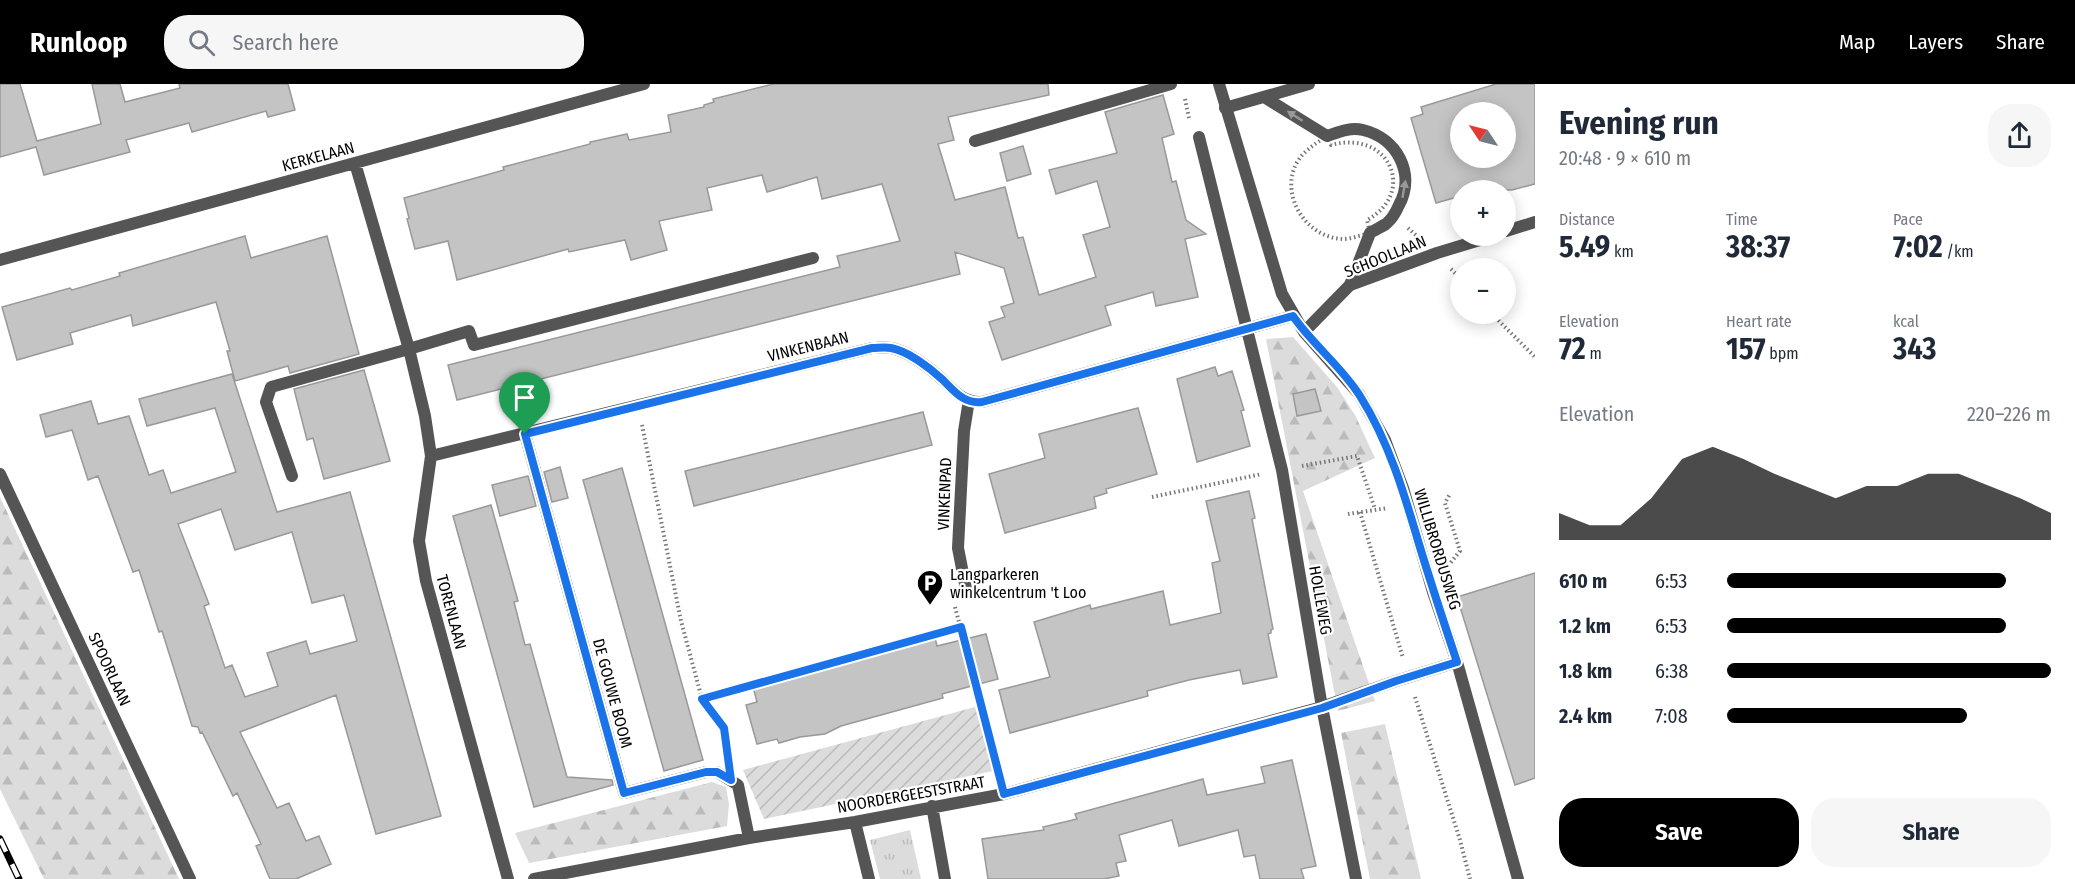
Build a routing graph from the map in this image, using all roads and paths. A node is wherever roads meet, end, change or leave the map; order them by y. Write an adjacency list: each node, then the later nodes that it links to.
1 (644, 84): 11 (street, KERKELAAN)
2 (1171, 84): 10 (street)
3 (1218, 84): 7 (street, WILLIBRORDUSWEG)
4 (1309, 84): 6 (street)
5 (1184, 96): 9 (path)
6 (1264, 97): 7 (street); 8 (street, one-way to 6)
7 (1226, 108): 19 (street, WILLIBRORDUSWEG)
8 (1327, 136): 14 (path); 14 (path); 14 (street, one-way to 8)
9 (1199, 137): 21 (street, HOLLEWEG)
10 (975, 141)
11 (356, 163): 17 (street, KERKELAAN); 23 (street, TORENLAAN)
12 (1535, 222): 13 (street)
13 (1516, 228)
14 (1370, 233): 18 (street)
15 (1460, 246): 18 (street, SCHOOLLAAN)
16 (813, 258): 23 (street)
17 (0, 260)
18 (1350, 285): 22 (street, SCHOOLLAAN)
19 (1293, 316): 21 (street); 22 (street, WILLIBRORDUSWEG)
20 (1502, 324): 24 (path)
21 (1248, 328): 25 (street); 29 (street, HOLLEWEG)
22 (1304, 332): 41 (street, WILLIBRORDUSWEG)
23 (409, 349): 28 (street, TORENLAAN); 31 (street)
24 (1535, 357)
25 (969, 400): 26 (street, VINKENBAAN); 38 (street, VINKENPAD)
26 (638, 406): 27 (street, VINKENBAAN); 42 (path)
27 (525, 434): 28 (street, VINKENBAAN); 44 (street, DE GOUWE BOOM)
28 (430, 456): 50 (street, TORENLAAN)
29 (1282, 470): 33 (path); 34 (path); 43 (street, HOLLEWEG)
30 (0, 474): 49 (street, SPOORLAAN)
31 (292, 476)
32 (1450, 494): 37 (path)
33 (1152, 497)
34 (1375, 509): 35 (path); 36 (path)
35 (1348, 514)
36 (1390, 517)
37 (1447, 567)
38 (966, 590)
39 (955, 605): 40 (path)
40 (961, 627): 42 (path); 45 (path)
41 (1457, 662): 43 (street); 55 (street, WILLIBRORDUSWEG)
42 (702, 699): 44 (path)
43 (1322, 708): 45 (street, NOORDERGEESTSTRAAT); 54 (street, HOLLEWEG)
44 (731, 780): 48 (street)
45 (1004, 794): 46 (street, NOORDERGEESTSTRAAT)
46 (932, 806): 47 (street, NOORDERGEESTSTRAAT); 53 (street)
47 (855, 822): 48 (street, NOORDERGEESTSTRAAT); 52 (street)
48 (749, 838): 51 (street, NOORDERGEESTSTRAAT)
49 (190, 879)
50 (508, 879)
51 (534, 879)
52 (869, 879)
53 (945, 879)
54 (1356, 879)
55 (1518, 879)

